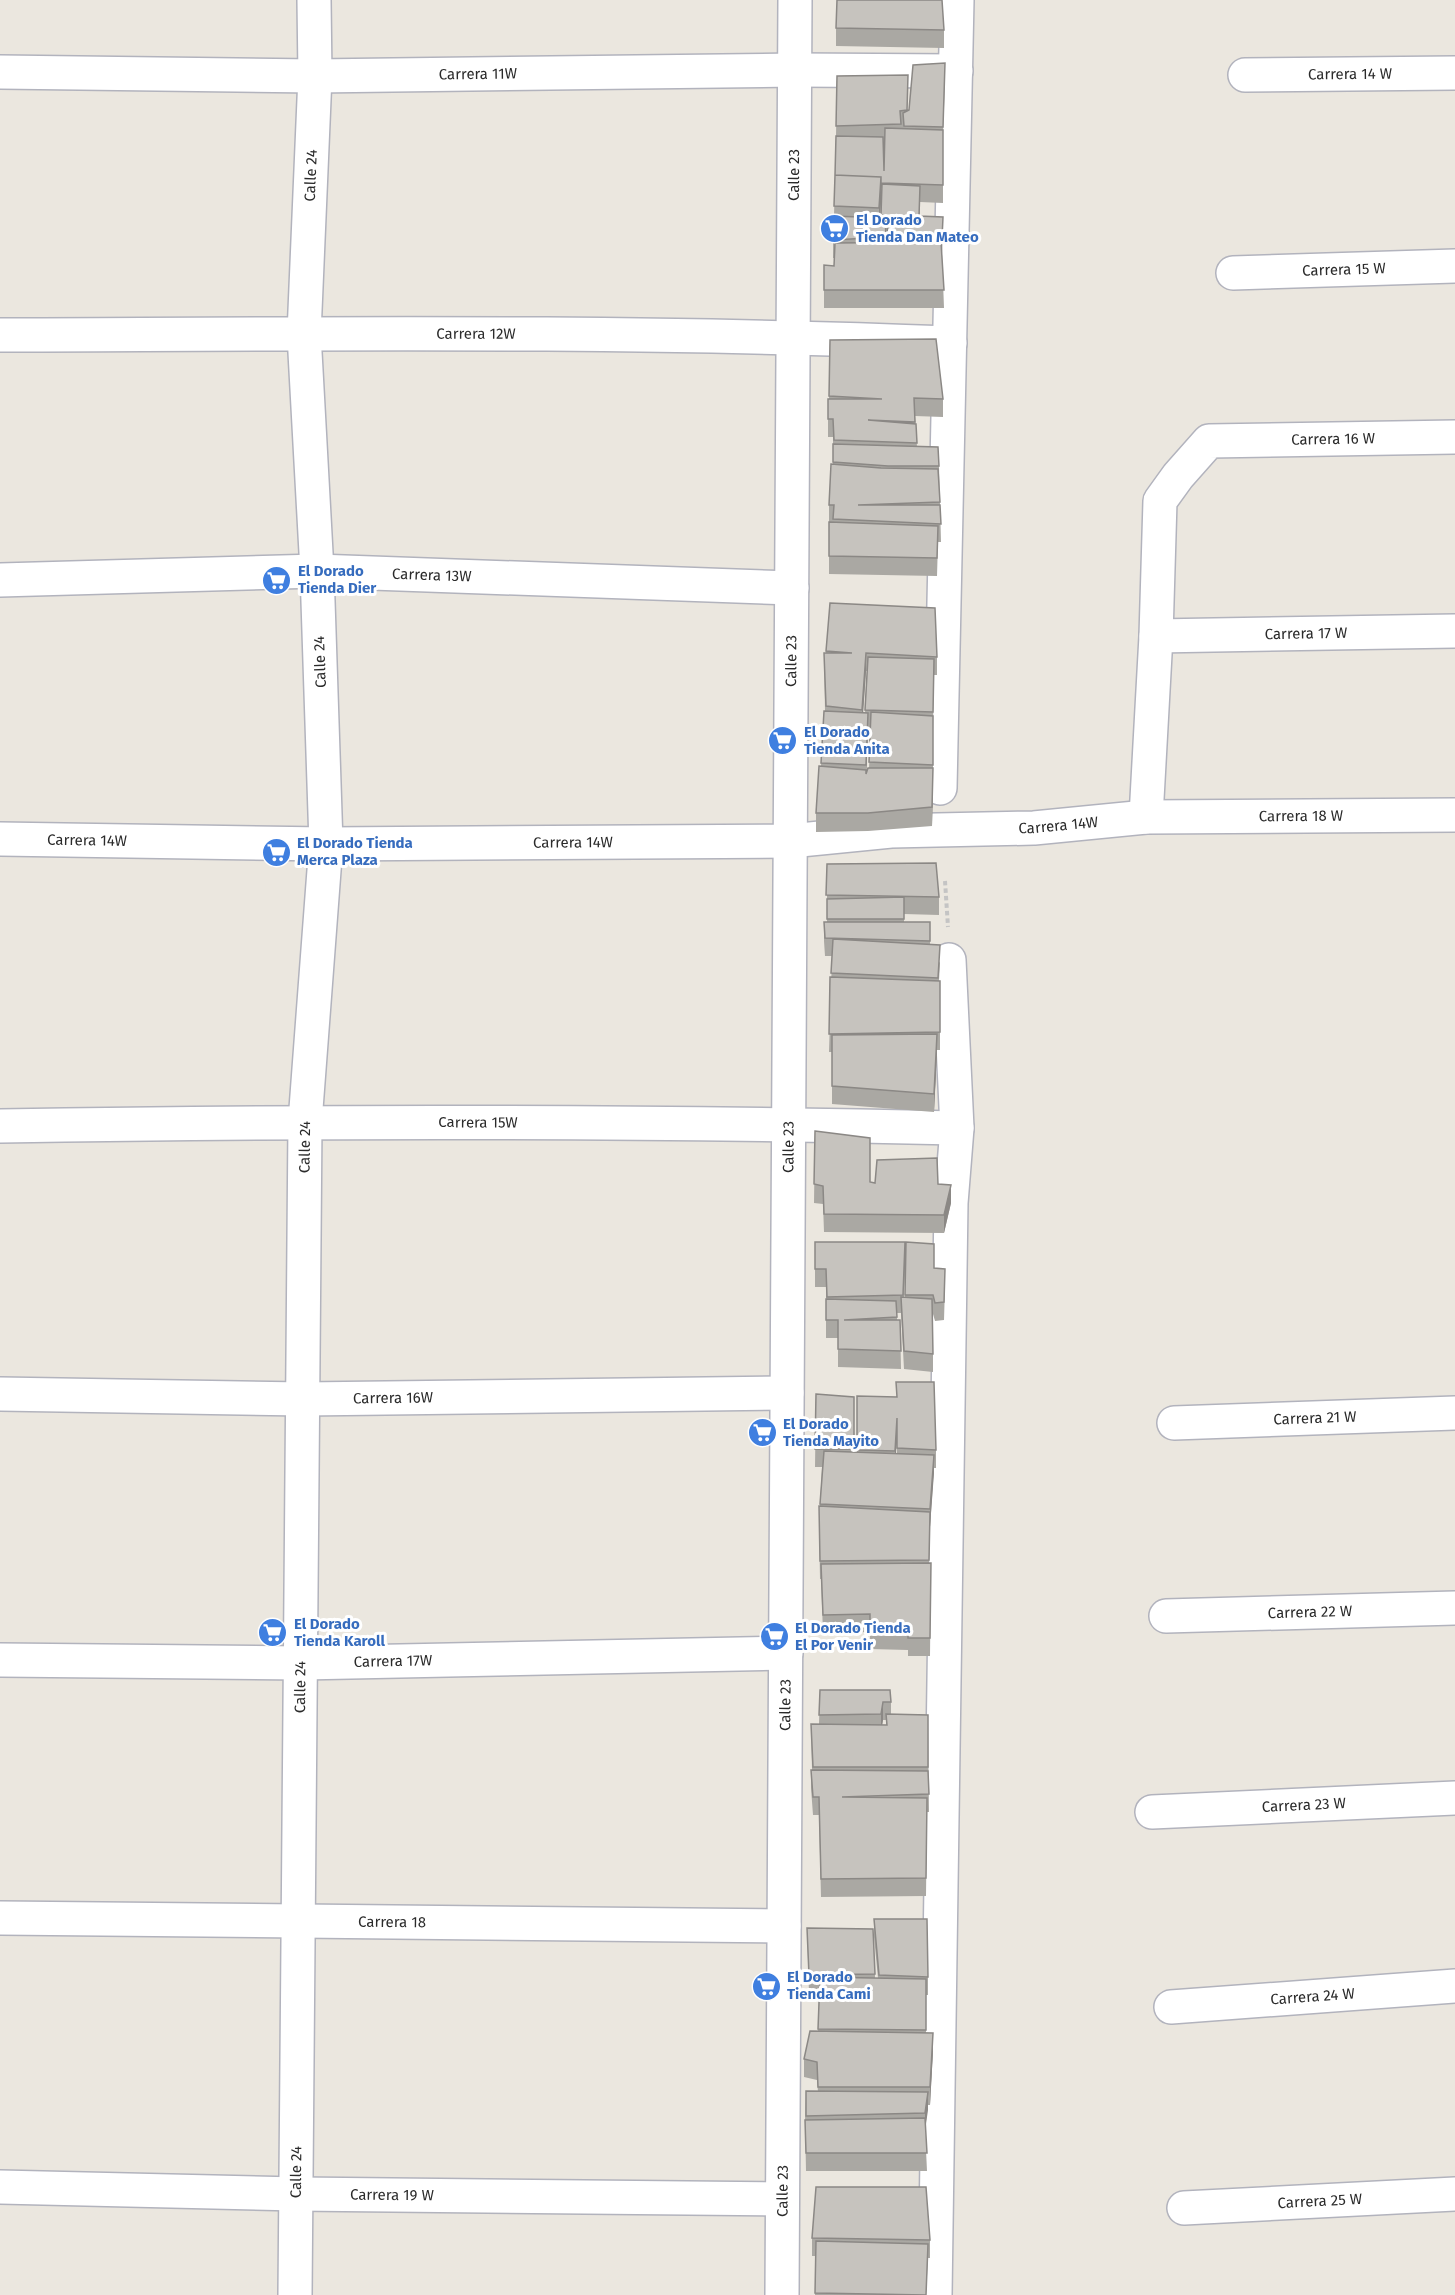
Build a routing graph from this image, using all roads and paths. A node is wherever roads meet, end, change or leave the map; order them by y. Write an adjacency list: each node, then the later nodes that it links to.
1 (314, 0): 9 (street, Calle 24)
2 (795, 0): 4 (street, Calle 23)
3 (957, 0): 5 (street)
4 (795, 70): 5 (street, Carrera 11W); 9 (street, Carrera 11W); 14 (street, Calle 23)
5 (956, 71): 15 (street)
6 (0, 72): 9 (street, Carrera 11W)
7 (1455, 73): 8 (street, Carrera 14 W)
8 (1245, 75)
9 (315, 76): 13 (street, Calle 24)
10 (1455, 266): 11 (street, Carrera 15 W)
11 (1233, 273)
12 (0, 334): 13 (street, Carrera 12W)
13 (304, 334): 14 (street, Carrera 12W); 17 (street, Calle 24)
14 (794, 337): 15 (street, Carrera 12W); 19 (street, Calle 23)
15 (950, 343): 22 (street)
16 (1455, 437): 21 (street, Carrera 16 W)
17 (317, 572): 18 (street, Carrera 13W); 19 (street, Carrera 13W); 27 (street, Calle 24)
18 (0, 580)
19 (792, 588): 26 (street, Calle 23)
20 (1455, 631): 21 (street, Carrera 17 W)
21 (1156, 636): 24 (street)
22 (939, 788)
23 (1455, 814): 24 (street, Carrera 18 W)
24 (1146, 817): 26 (street, Carrera 14W)
25 (0, 839): 27 (street, Carrera 14W)
26 (790, 841): 27 (street, Carrera 14W); 31 (street, Calle 23)
27 (326, 844): 30 (street, Calle 24)
28 (945, 881): 29 (path)
29 (949, 960): 33 (street)
30 (305, 1122): 31 (street, Carrera 15W); 32 (street, Carrera 15W); 36 (street, Calle 24)
31 (789, 1125): 33 (street, Carrera 15W); 34 (street, Calle 23)
32 (0, 1126)
33 (957, 1128): 58 (street)
34 (787, 1393): 36 (street, Carrera 16W); 41 (street, Calle 23)
35 (0, 1394): 36 (street, Carrera 16W)
36 (304, 1399): 43 (street, Calle 24)
37 (1455, 1413): 38 (street, Carrera 21 W)
38 (1174, 1423)
39 (1455, 1608): 40 (street, Carrera 22 W)
40 (1166, 1616)
41 (786, 1653): 43 (street, Carrera 17W); 48 (street, Calle 23)
42 (0, 1660): 43 (street, Carrera 17W)
43 (302, 1663): 47 (street, Calle 24)
44 (1455, 1798): 45 (street, Carrera 23 W)
45 (1152, 1812)
46 (0, 1918): 47 (street, Carrera 18)
47 (297, 1922): 48 (street, Carrera 18); 52 (street, Calle 24)
48 (784, 1926): 54 (street, Calle 23)
49 (1455, 1986): 50 (street, Carrera 24 W)
50 (1171, 2007)
51 (0, 2187): 52 (street, Carrera 19 W)
52 (297, 2194): 54 (street, Carrera 19 W); 56 (street, Calle 24)
53 (1455, 2194): 55 (street, Carrera 25 W)
54 (782, 2199): 57 (street, Calle 23)
55 (1184, 2208)
56 (295, 2295)
57 (782, 2295)
58 (935, 2295)

